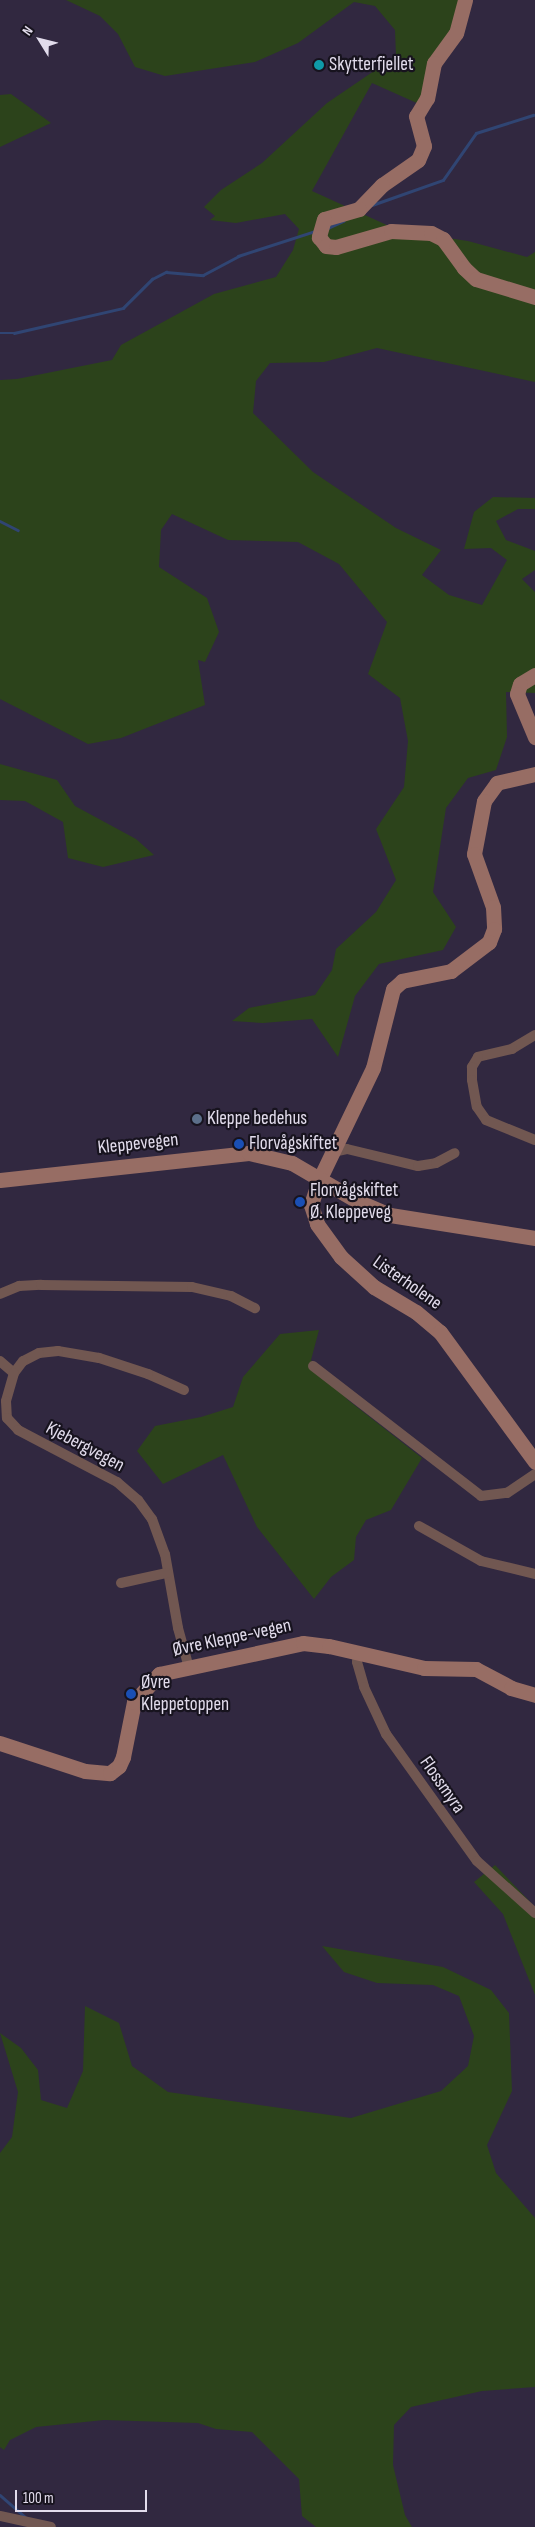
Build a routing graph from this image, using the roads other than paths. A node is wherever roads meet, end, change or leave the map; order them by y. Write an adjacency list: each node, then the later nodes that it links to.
1 (465, 0): 2 (street)
2 (535, 297)
3 (535, 675): 4 (street)
4 (535, 737)
5 (535, 774): 8 (street, Listerholene)
6 (535, 1035): 7 (street)
7 (535, 1140)
8 (333, 1152): 9 (street); 11 (street, Listerholene)
9 (454, 1153)
10 (0, 1180): 11 (street, Kleppevegen)
11 (319, 1180): 12 (street, Kleppevegen); 19 (street, Listerholene)
12 (535, 1238)
13 (0, 1294): 14 (street)
14 (255, 1308)
15 (0, 1361): 17 (street)
16 (313, 1366): 20 (street)
17 (14, 1372): 18 (street); 22 (street, Kjebergvegen)
18 (184, 1390)
19 (535, 1462)
20 (535, 1474)
21 (419, 1526): 23 (street)
22 (167, 1574): 24 (street); 26 (street, Kjebergvegen)
23 (535, 1574)
24 (121, 1583)
25 (358, 1653): 26 (street, Øvre Kleppe-vegen); 27 (street, Øvre Kleppe-vegen); 29 (street, Flossmyra)
26 (188, 1668): 28 (street, Øvre Kleppe-vegen)
27 (535, 1695)
28 (0, 1743)
29 (535, 1914)
30 (0, 2516): 31 (street)
31 (50, 2527)

